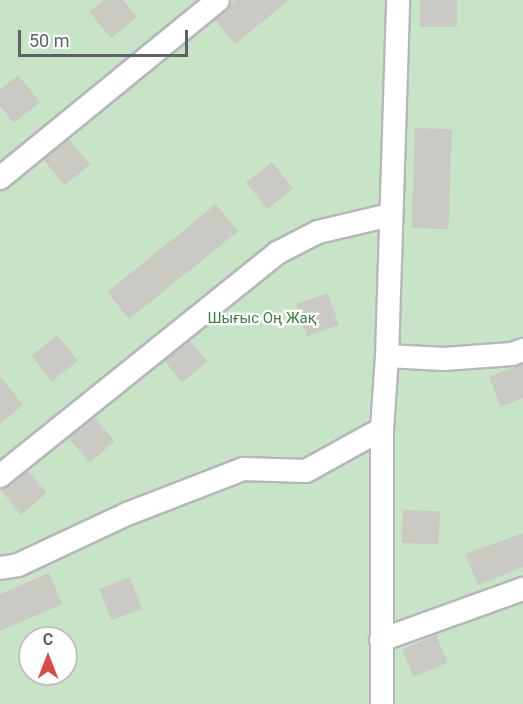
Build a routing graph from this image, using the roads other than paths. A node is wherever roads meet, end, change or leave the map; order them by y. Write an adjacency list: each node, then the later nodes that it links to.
1 (218, 0): 3 (lane)
2 (398, 0): 4 (lane)
3 (0, 178)
4 (390, 215): 6 (lane); 8 (lane)
5 (523, 350): 6 (lane)
6 (387, 356): 7 (lane)
7 (382, 429): 9 (lane); 11 (lane)
8 (0, 476)
9 (0, 568)
10 (523, 589): 11 (lane)
11 (381, 640): 12 (lane)
12 (382, 704)

